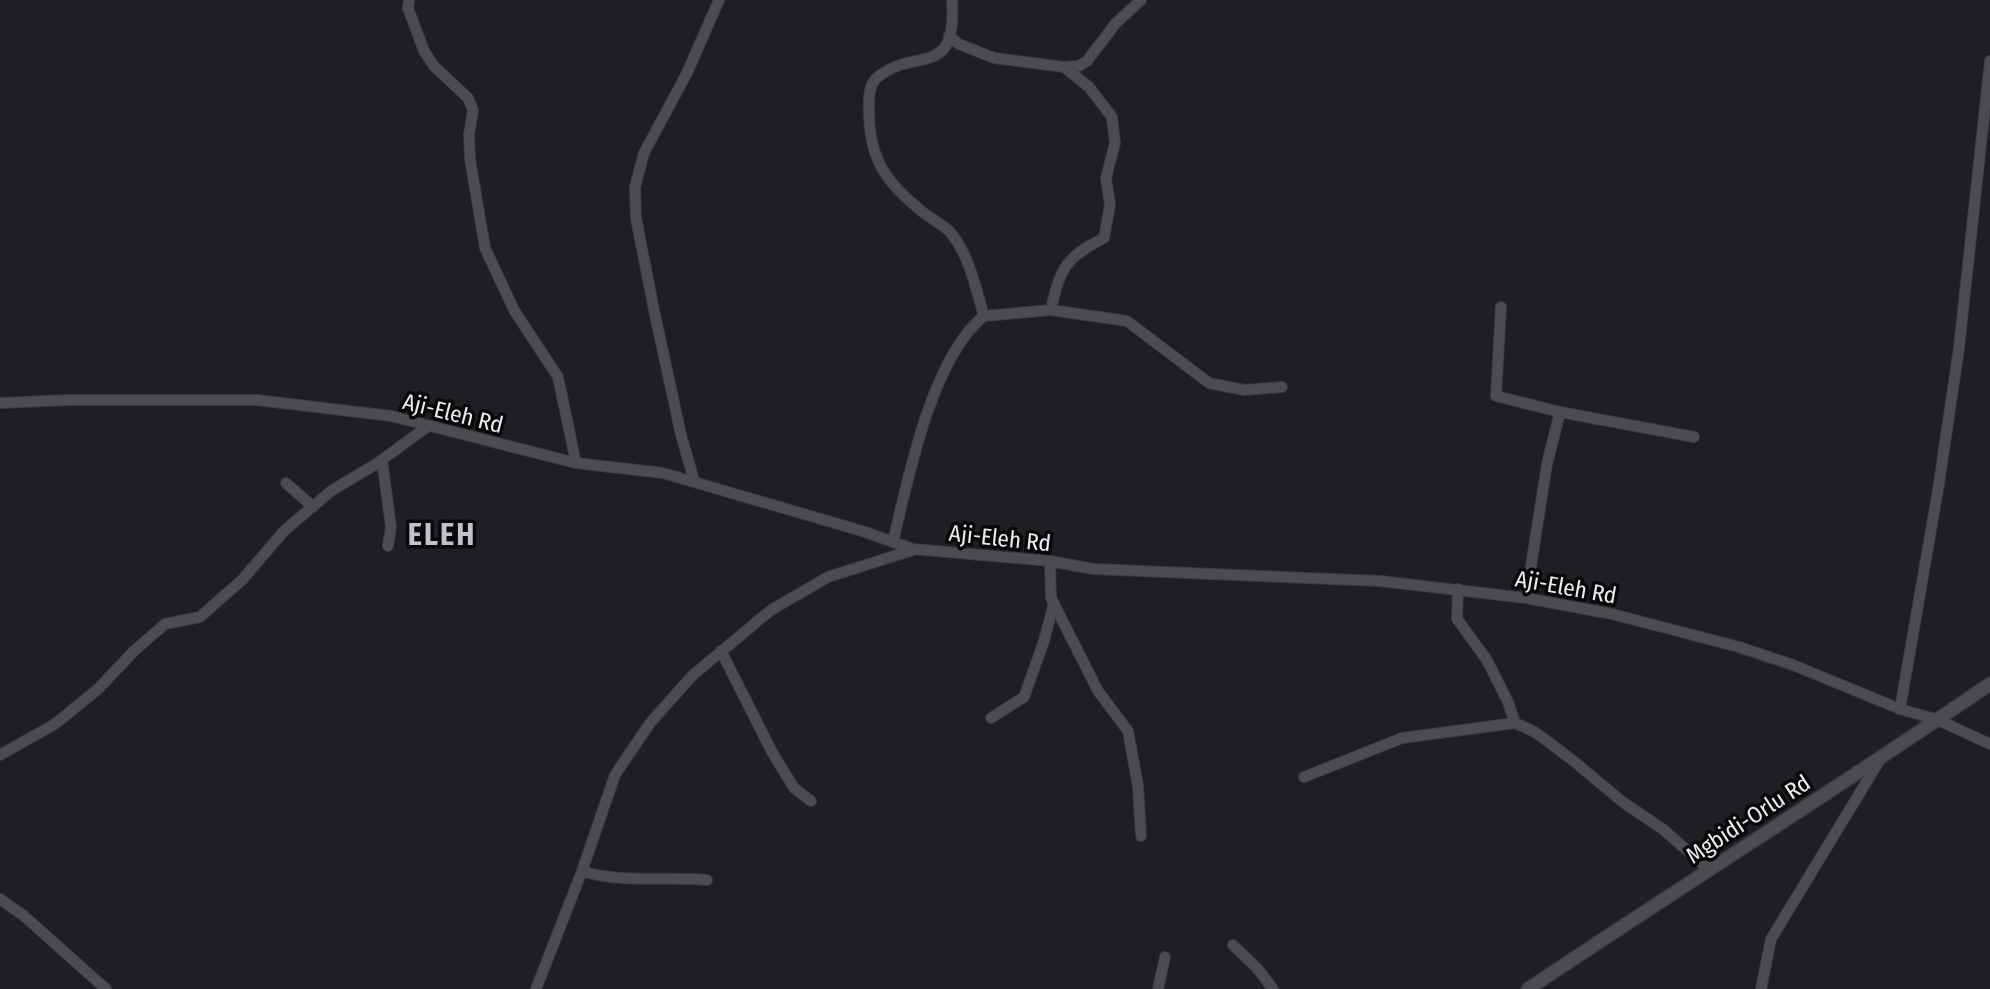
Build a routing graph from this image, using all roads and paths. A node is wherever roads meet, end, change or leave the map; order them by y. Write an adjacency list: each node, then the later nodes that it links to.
1 (409, 0): 18 (street)
2 (719, 0): 19 (street)
3 (952, 0): 5 (street)
4 (1140, 0): 7 (street)
5 (949, 36): 7 (street); 11 (street)
6 (1990, 61): 8 (street)
7 (1064, 67): 10 (street)
8 (1987, 116): 31 (street)
9 (1501, 307): 14 (street)
10 (1051, 310): 11 (street); 12 (street)
11 (984, 316): 22 (street)
12 (1282, 387)
13 (0, 403): 15 (street, Aji-Eleh Rd)
14 (1560, 412): 16 (street); 27 (street)
15 (427, 427): 17 (street); 18 (street, Aji-Eleh Rd)
16 (1694, 437)
17 (382, 460): 21 (street); 23 (street)
18 (576, 463): 19 (street, Aji-Eleh Rd)
19 (694, 480): 22 (street, Aji-Eleh Rd)
20 (286, 483): 21 (street)
21 (313, 507): 36 (street)
22 (893, 542): 24 (street, Aji-Eleh Rd)
23 (388, 546)
24 (913, 549): 25 (street, Aji-Eleh Rd); 29 (street)
25 (1050, 561): 26 (street, Aji-Eleh Rd); 28 (street)
26 (1458, 589): 27 (street, Aji-Eleh Rd); 34 (street)
27 (1526, 598): 31 (street, Aji-Eleh Rd)
28 (1054, 603): 32 (street); 40 (street)
29 (721, 651): 39 (street); 42 (street)
30 (1990, 684): 33 (main road, Mgbidi-Orlu Rd)
31 (1900, 709): 33 (street, Aji-Eleh Rd)
32 (991, 718)
33 (1938, 720): 35 (street, Aji-Eleh Rd); 37 (main road, Mgbidi-Orlu Rd)
34 (1515, 723): 38 (street); 41 (street)
35 (1990, 744)
36 (0, 754)
37 (1881, 758): 41 (main road, Mgbidi-Orlu Rd); 52 (street)
38 (1304, 777)
39 (811, 801)
40 (1141, 836)
41 (1708, 869): 51 (main road, Mgbidi-Orlu Rd)
42 (582, 871): 43 (street); 48 (street)
43 (707, 880)
44 (0, 899): 47 (street)
45 (1233, 945): 50 (street)
46 (1166, 957): 49 (street)
47 (106, 989)
48 (536, 989)
49 (1158, 989)
50 (1273, 989)
51 (1528, 989)
52 (1762, 989)

